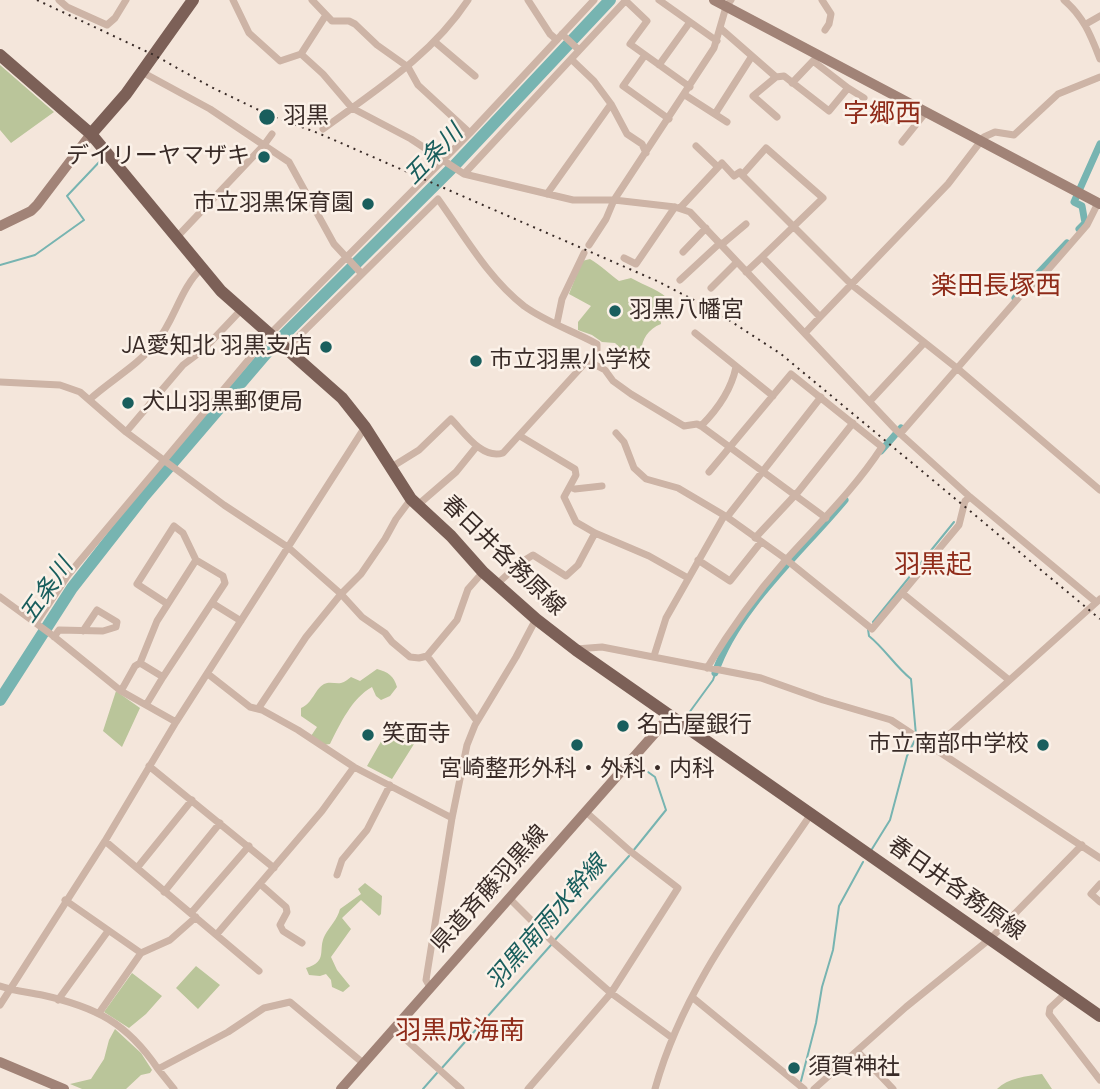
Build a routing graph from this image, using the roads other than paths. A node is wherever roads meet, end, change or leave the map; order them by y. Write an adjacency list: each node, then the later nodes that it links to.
1 (59, 0): 2 (street)
2 (126, 0)
3 (193, 0): 34 (main road)
4 (233, 0): 25 (street)
5 (312, 0): 15 (street)
6 (468, 0): 23 (street)
7 (528, 0): 21 (street)
8 (594, 0): 21 (street)
9 (626, 0): 24 (street); 27 (street)
10 (659, 0): 17 (street)
11 (714, 0): 14 (main road)
12 (822, 0): 20 (street)
13 (1064, 0): 18 (street)
14 (729, 3): 19 (street); 29 (main road)
15 (326, 15): 25 (street); 33 (street)
16 (1100, 16): 18 (street)
17 (691, 22): 22 (street); 32 (street)
18 (1086, 24): 31 (street)
19 (720, 28): 22 (street); 28 (street)
20 (825, 30)
21 (559, 37): 24 (street); 50 (street)
22 (717, 41): 40 (street)
23 (435, 42): 33 (street); 35 (street)
24 (579, 50): 30 (street)
25 (301, 54): 43 (street)
26 (0, 55): 51 (main road, 春日井各務原線)
27 (645, 55): 32 (street); 47 (street)
28 (752, 56): 37 (street); 45 (street)
29 (815, 58): 38 (street); 39 (street); 44 (main road)
30 (571, 59): 42 (street); 60 (street)
31 (1100, 59)
32 (659, 65): 40 (street)
33 (408, 67): 43 (street); 50 (street)
34 (142, 72): 51 (main road); 55 (street)
35 (475, 76)
36 (1100, 76): 54 (street)
37 (776, 77): 38 (street); 46 (street)
38 (792, 83): 39 (street)
39 (848, 88): 41 (street)
40 (687, 91): 45 (street); 47 (street)
41 (864, 98)
42 (611, 104): 57 (street); 62 (street)
43 (352, 108): 49 (street); 58 (street)
44 (926, 112): 53 (street); 54 (main road)
45 (715, 114): 48 (street)
46 (777, 117)
47 (669, 119): 57 (street)
48 (727, 122)
49 (323, 130)
50 (470, 133): 58 (street)
51 (91, 134): 67 (main road); 70 (main road, 春日井各務原線)
52 (272, 134): 55 (street)
53 (902, 142)
54 (981, 142): 64 (main road); 83 (street)
55 (264, 145): 70 (street); 77 (street)
56 (696, 146): 59 (street)
57 (646, 153): 63 (street)
58 (444, 160): 60 (street); 77 (street)
59 (718, 167): 61 (street); 65 (street)
60 (462, 173): 62 (street)
61 (742, 175): 68 (street); 68 (street)
62 (547, 194): 63 (street)
63 (614, 200): 65 (street); 72 (street)
64 (1099, 203): 95 (street)
65 (677, 208): 69 (street); 76 (street)
66 (746, 224): 71 (street)
67 (0, 226)
68 (793, 227): 75 (street); 83 (street)
69 (706, 228): 71 (street); 73 (street)
70 (176, 238): 79 (main road, 春日井各務原線)
71 (720, 244): 78 (street); 82 (street)
72 (589, 245)
73 (683, 252)
74 (584, 253): 87 (street)
75 (762, 257): 80 (street); 86 (street)
76 (624, 258)
77 (347, 259): 81 (street); 90 (street)
78 (737, 262): 80 (street); 84 (street)
79 (202, 268): 85 (main road, 春日井各務原線); 99 (street)
80 (746, 272): 89 (street)
81 (362, 274): 87 (street); 92 (street)
82 (680, 280)
83 (852, 285): 86 (street); 91 (street)
84 (711, 288)
85 (241, 310): 90 (main road, 春日井各務原線); 104 (street)
86 (820, 317): 89 (street)
87 (557, 323): 93 (street)
88 (695, 333): 94 (street)
89 (805, 333): 100 (street)
90 (270, 334): 92 (main road, 春日井各務原線); 110 (street)
91 (924, 343): 95 (street); 100 (street)
92 (287, 348): 103 (main road, 春日井各務原線)
93 (588, 361): 102 (street); 107 (street)
94 (737, 367): 97 (street); 102 (street)
95 (955, 367): 105 (street); 116 (street)
96 (0, 382): 99 (street)
97 (773, 396): 98 (street); 109 (street)
98 (821, 397): 101 (street); 112 (street)
99 (89, 400): 104 (street)
100 (870, 401): 105 (street)
101 (853, 423): 117 (street); 121 (street)
102 (701, 426): 109 (street)
103 (365, 427): 111 (main road, 春日井各務原線); 124 (street)
104 (126, 432): 110 (street)
105 (898, 432): 118 (street)
106 (616, 433): 120 (street)
107 (520, 436): 108 (street); 115 (street)
108 (477, 446): 111 (street); 119 (street)
109 (730, 447): 112 (street); 113 (street)
110 (164, 461): 124 (street); 139 (street)
111 (390, 468): 119 (main road, 春日井各務原線)
112 (762, 471): 117 (street); 120 (street)
113 (709, 472)
114 (602, 486): 115 (street)
115 (569, 487): 122 (street)
116 (1100, 490)
117 (795, 495): 121 (street); 123 (street)
118 (970, 498): 131 (street); 134 (street)
119 (415, 502): 128 (main road, 春日井各務原線); 132 (street)
120 (725, 516): 123 (street); 126 (street)
121 (826, 519): 127 (street)
122 (595, 533): 129 (street); 130 (street)
123 (758, 540): 126 (street); 127 (street)
124 (289, 548): 132 (street); 138 (street)
125 (196, 560): 135 (street); 135 (street); 136 (street)
126 (698, 560): 129 (street)
127 (785, 561): 131 (street); 146 (street)
128 (483, 572): 130 (main road, 春日井各務原線); 143 (street)
129 (688, 578): 144 (street)
130 (497, 584): 137 (main road, 春日井各務原線)
131 (902, 593): 149 (street)
132 (341, 594): 143 (street); 152 (street)
133 (0, 597): 139 (street)
134 (1098, 601): 149 (street)
135 (166, 603): 145 (street)
136 (212, 603): 138 (street); 148 (street)
137 (536, 619): 142 (main road, 春日井各務原線); 154 (street)
138 (241, 621): 147 (street)
139 (38, 625): 141 (street)
140 (83, 631): 141 (street)
141 (53, 636): 150 (street)
142 (576, 650): 144 (street); 153 (main road, 春日井各務原線)
143 (426, 656): 154 (street)
144 (653, 656): 146 (street)
145 (140, 663): 148 (street); 150 (street)
146 (708, 668): 156 (street)
147 (208, 674): 152 (street); 155 (street)
148 (163, 677): 151 (street)
149 (1009, 680): 156 (street)
150 (121, 691): 151 (street)
151 (146, 705): 155 (street)
152 (258, 709): 158 (street)
153 (670, 716): 161 (main road, 県道斉藤羽黒線); 162 (main road, 春日井各務原線)
154 (477, 721): 163 (street)
155 (176, 722): 157 (street)
156 (935, 747): 166 (street)
157 (149, 766): 160 (street); 165 (street)
158 (354, 767): 159 (street); 169 (street)
159 (390, 785): 163 (street); 171 (street)
160 (192, 800): 164 (street); 170 (street)
161 (586, 812): 175 (main road, 県道斉藤羽黒線); 188 (street)
162 (811, 814): 181 (main road, 春日井各務原線); 190 (street)
163 (452, 818): 186 (street)
164 (220, 822): 167 (street); 174 (street)
165 (105, 841): 170 (street); 176 (street)
166 (1082, 845): 168 (street); 181 (street)
167 (249, 846): 169 (street); 178 (street)
168 (1100, 858)
169 (274, 867): 172 (street)
170 (137, 868): 174 (street)
171 (337, 875)
172 (260, 884): 180 (street); 182 (street)
173 (1100, 884): 177 (street)
174 (164, 892): 178 (street)
175 (509, 898): 186 (main road, 県道斉藤羽黒線); 188 (street)
176 (65, 900): 179 (street); 187 (street)
177 (1100, 902)
178 (193, 915): 180 (street); 183 (street)
179 (108, 931): 183 (street); 191 (street)
180 (217, 934): 184 (street)
181 (991, 938): 189 (main road, 春日井各務原線); 197 (street)
182 (302, 943)
183 (141, 953): 193 (street)
184 (259, 971)
185 (0, 986): 187 (street)
186 (430, 987): 195 (main road, 県道斉藤羽黒線)
187 (10, 989): 191 (street); 192 (street)
188 (611, 993): 196 (street); 206 (street)
189 (1066, 993): 194 (main road, 春日井各務原線); 201 (street)
190 (692, 997): 196 (street); 208 (street)
191 (58, 1000): 193 (street)
192 (0, 1004)
193 (99, 1013): 200 (street)
194 (1100, 1016)
195 (394, 1028): 199 (main road, 県道斉藤羽黒線); 205 (street)
196 (671, 1037): 207 (street)
197 (857, 1051): 209 (street); 210 (street)
198 (0, 1062): 202 (main road)
199 (363, 1063): 200 (street); 204 (main road, 県道斉藤羽黒線)
200 (158, 1069): 203 (street)
201 (1100, 1080)
202 (64, 1089)
203 (174, 1089)
204 (341, 1089)
205 (461, 1089)
206 (528, 1089)
207 (655, 1089)
208 (804, 1089)
209 (814, 1089)
210 (893, 1089)

